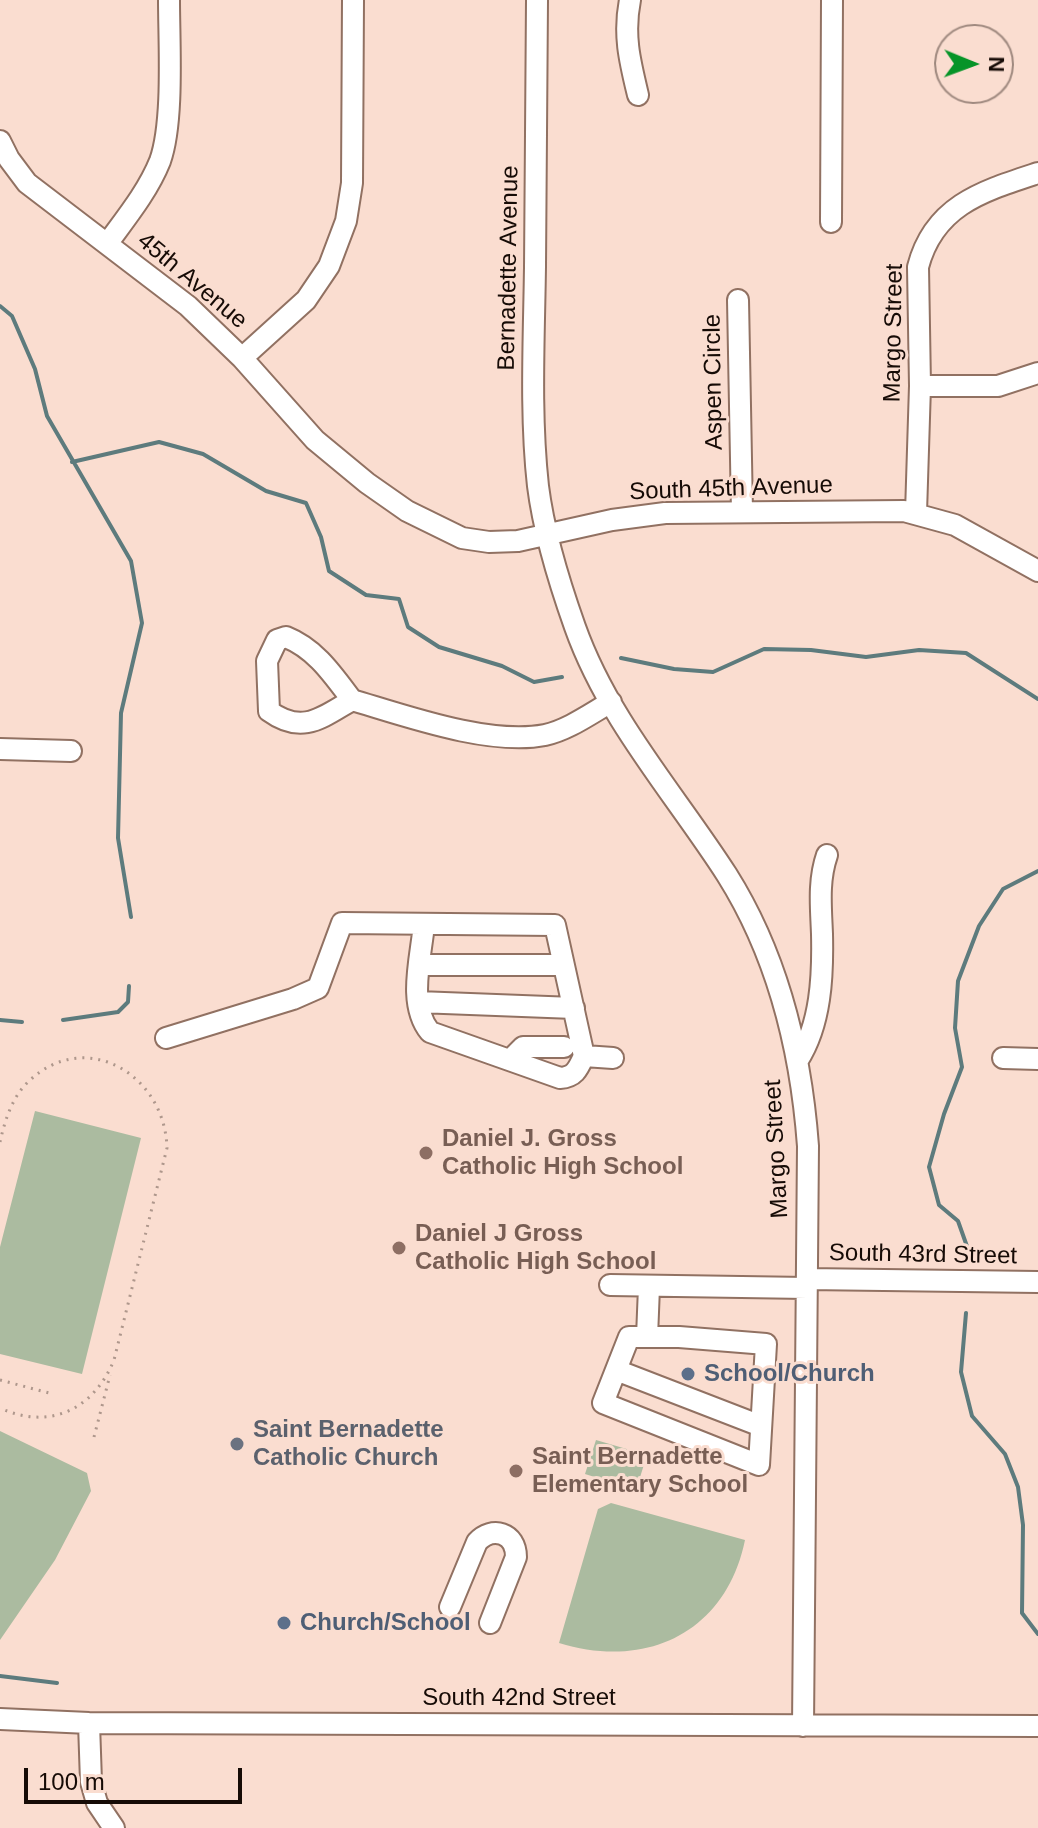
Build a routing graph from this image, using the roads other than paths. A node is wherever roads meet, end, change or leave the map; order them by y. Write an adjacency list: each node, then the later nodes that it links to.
1 (169, 0): 10 (street)
2 (353, 0): 12 (street)
3 (537, 0): 17 (street, Bernadette Avenue)
4 (630, 0): 6 (street)
5 (832, 0): 9 (street)
6 (638, 95)
7 (0, 141): 10 (street, 45th Avenue)
8 (1038, 173): 14 (street, Margo Street)
9 (831, 222)
10 (107, 244): 12 (street, 45th Avenue)
11 (738, 300): 15 (street, Aspen Circle)
12 (242, 358): 17 (street, South 45th Avenue)
13 (1038, 373): 14 (street)
14 (920, 386): 16 (street, Margo Street)
15 (742, 512): 16 (street, South 45th Avenue); 17 (street, South 45th Avenue)
16 (916, 513): 18 (street, South 45th Avenue)
17 (547, 536): 20 (street, Margo Street)
18 (1038, 571)
19 (352, 700): 19 (street); 20 (street)
20 (611, 702): 36 (street, Margo Street)
21 (0, 749): 22 (street)
22 (71, 751)
23 (827, 855): 36 (street)
24 (424, 924): 25 (street); 26 (street); 29 (street)
25 (420, 965): 26 (street); 27 (street)
26 (563, 965): 28 (street)
27 (418, 1002): 28 (street); 35 (street)
28 (574, 1008): 31 (street)
29 (166, 1038)
30 (564, 1047): 35 (street)
31 (584, 1056): 32 (street); 35 (street)
32 (613, 1058)
33 (1003, 1058): 34 (street)
34 (1038, 1059)
35 (510, 1060)
36 (798, 1060): 38 (street, Margo Street)
37 (1038, 1282): 38 (street, South 43rd Street)
38 (807, 1284): 40 (street, South 43rd Street); 48 (street, Margo Street)
39 (610, 1285): 40 (street, South 43rd Street)
40 (649, 1287): 41 (street)
41 (647, 1337): 42 (street); 43 (street)
42 (616, 1370): 43 (street); 43 (street)
43 (761, 1426)
44 (450, 1607): 45 (street)
45 (490, 1623)
46 (0, 1719): 47 (street, South 42nd Street)
47 (89, 1723): 48 (street, South 42nd Street); 50 (street)
48 (803, 1726): 49 (street, South 42nd Street)
49 (1038, 1726)
50 (114, 1828)

